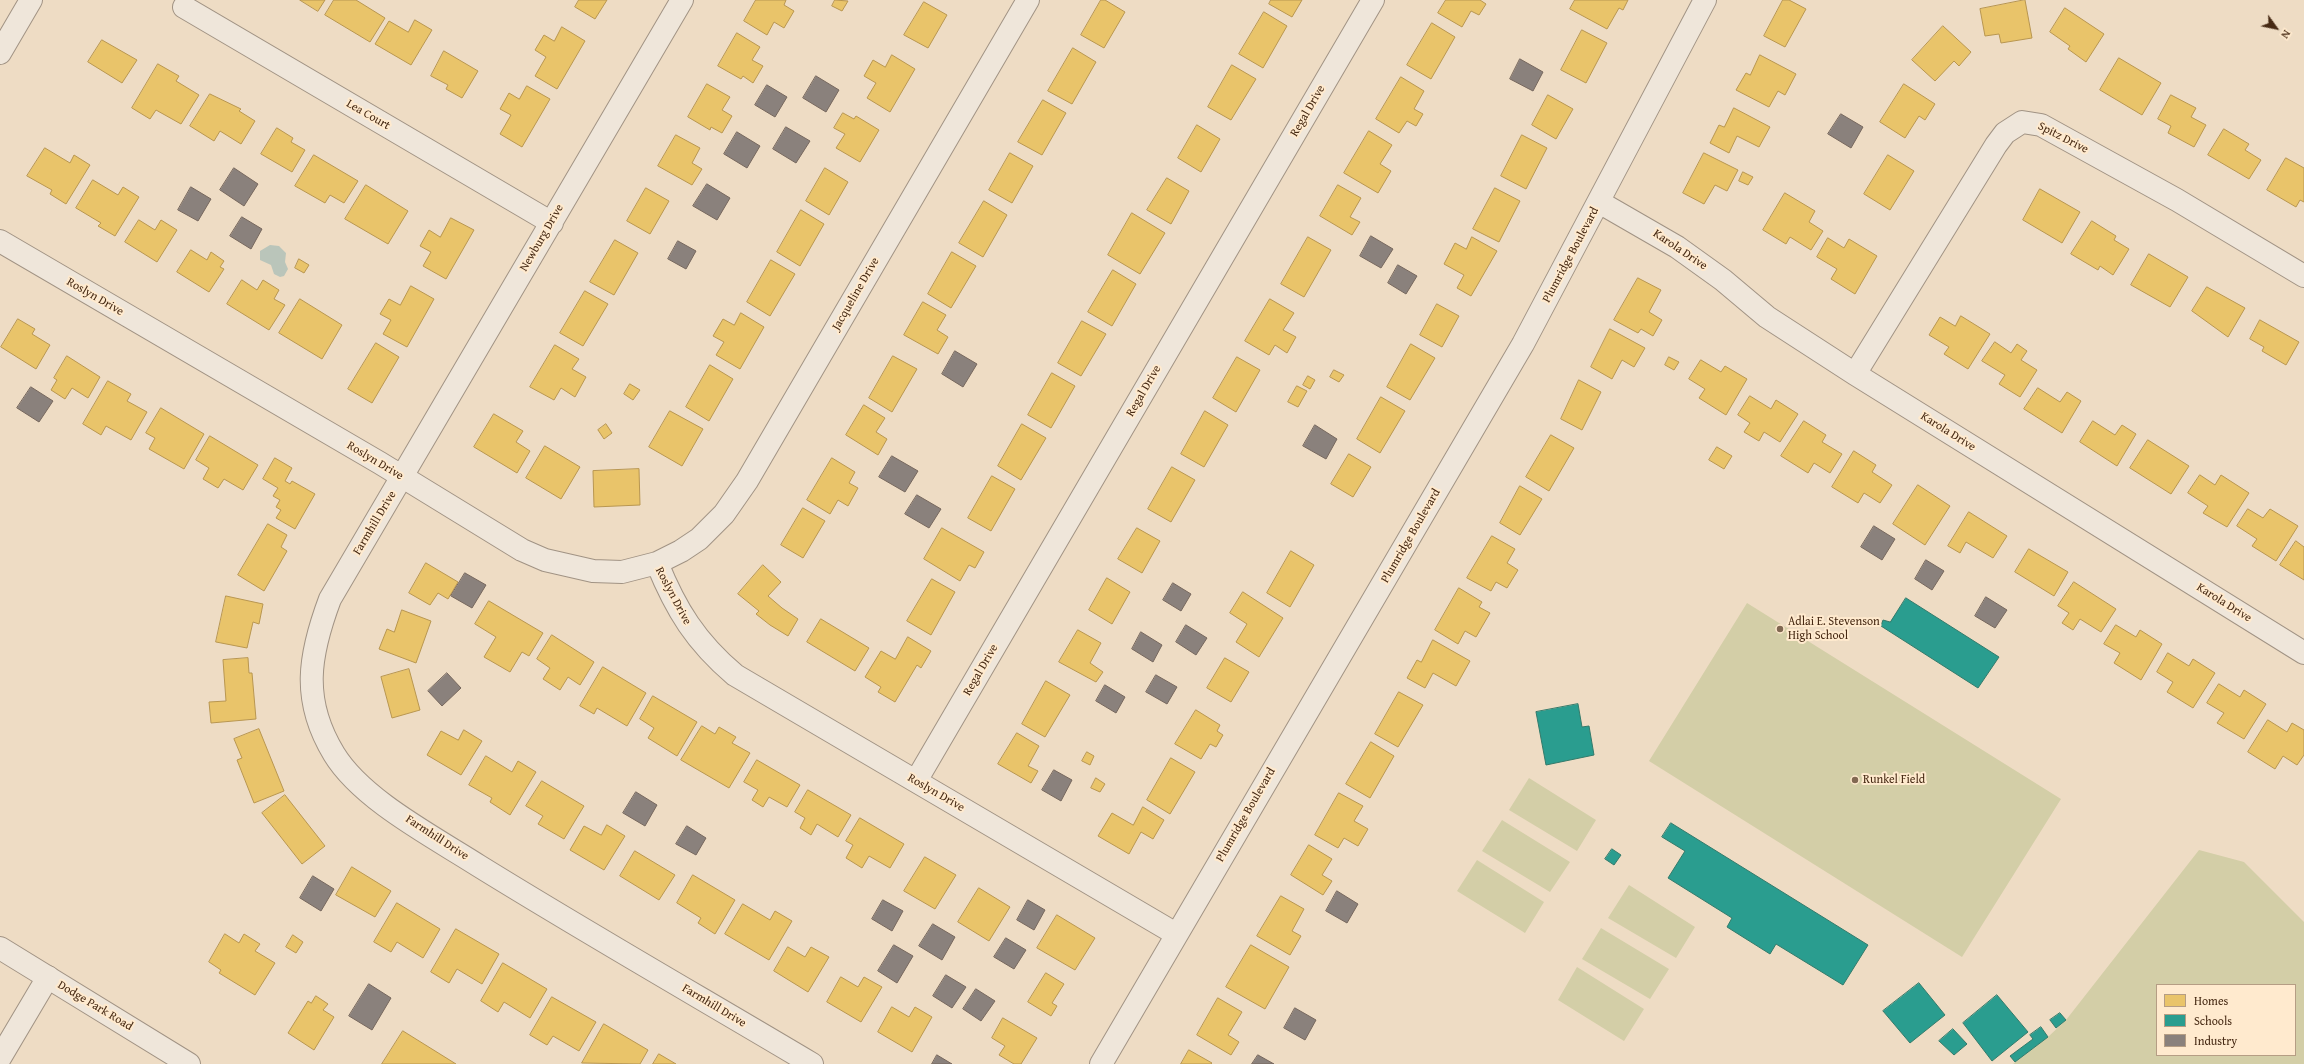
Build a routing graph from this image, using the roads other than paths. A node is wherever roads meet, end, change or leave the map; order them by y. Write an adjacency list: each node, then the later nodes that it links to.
1 (31, 0): 7 (street)
2 (682, 0): 9 (street, Newburg Drive)
3 (1028, 0): 14 (street, Jacqueline Drive)
4 (1373, 0): 16 (street, Regal Drive)
5 (1705, 0): 8 (street, Plumridge Boulevard)
6 (184, 7): 9 (street, Lea Court)
7 (0, 53)
8 (1599, 202): 12 (street, Karola Drive); 17 (street, Plumridge Boulevard)
9 (552, 223): 13 (street, Newburg Drive)
10 (0, 241): 13 (street, Roslyn Drive)
11 (2304, 276): 12 (street, Spitz Drive)
12 (1855, 374): 15 (street, Karola Drive)
13 (402, 477): 14 (street, Roslyn Drive); 22 (street, Farmhill Drive)
14 (657, 563): 16 (street, Roslyn Drive)
15 (2304, 653)
16 (916, 781): 17 (street, Roslyn Drive)
17 (1176, 934): 23 (street, Plumridge Boulevard)
18 (0, 948): 19 (street, Dodge Park Road)
19 (48, 978): 20 (street); 21 (street, Dodge Park Road)
20 (0, 1058)
21 (190, 1064)
22 (812, 1064)
23 (1101, 1064)

